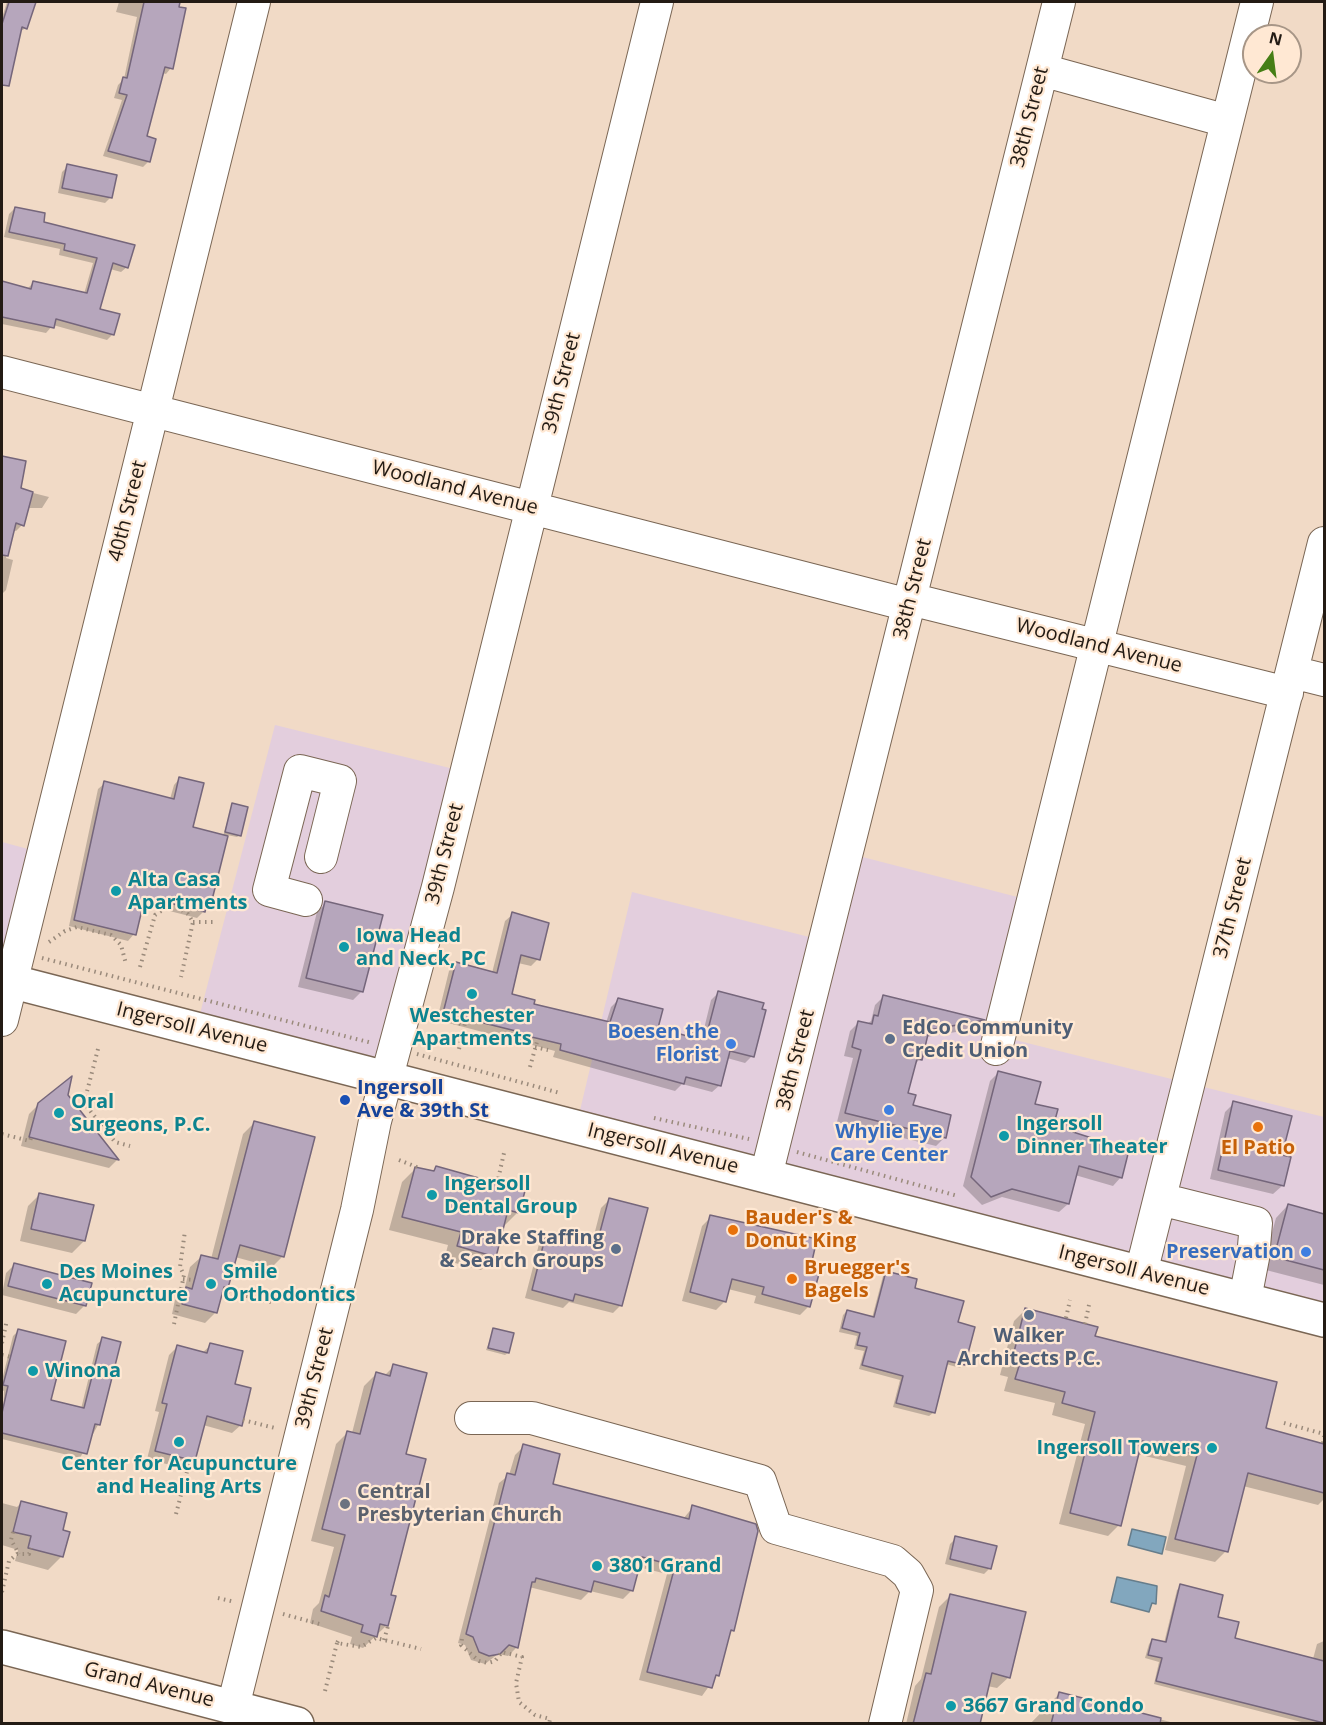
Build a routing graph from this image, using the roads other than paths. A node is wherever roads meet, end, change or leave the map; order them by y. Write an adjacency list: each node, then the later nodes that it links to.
1 (254, 2): 8 (street, 40th Street)
2 (657, 2): 9 (street, 39th Street)
3 (1059, 2): 5 (street, 38th Street)
4 (1257, 2): 6 (street)
5 (1042, 70): 6 (street); 11 (street, 38th Street)
6 (1227, 121): 12 (street)
7 (2, 372): 8 (street, Woodland Avenue)
8 (153, 411): 9 (street, Woodland Avenue); 17 (street, 40th Street)
9 (531, 508): 11 (street, Woodland Avenue); 20 (street, 39th Street)
10 (1324, 543): 14 (street, 37th Street)
11 (909, 602): 12 (street, Woodland Avenue); 21 (street, 38th Street)
12 (1096, 645): 14 (street, Woodland Avenue); 19 (street)
13 (1324, 680): 14 (street, Woodland Avenue)
14 (1290, 683): 22 (street, 37th Street)
15 (321, 857): 16 (street)
16 (306, 900)
17 (6, 980): 18 (street, 40th Street); 20 (main road, Ingersoll Avenue)
18 (2, 1020)
19 (996, 1049)
20 (386, 1078): 21 (main road, Ingersoll Avenue); 28 (street, 39th Street)
21 (766, 1176): 23 (main road, Ingersoll Avenue)
22 (1160, 1199): 23 (street, 37th Street); 24 (street)
23 (1141, 1273): 24 (main road, Ingersoll Avenue)
24 (1245, 1299): 25 (main road, Ingersoll Avenue)
25 (1324, 1320)
26 (471, 1418): 30 (street)
27 (2, 1647): 28 (main road, Grand Avenue)
28 (232, 1707): 29 (main road, Grand Avenue)
29 (297, 1724)
30 (885, 1724)

